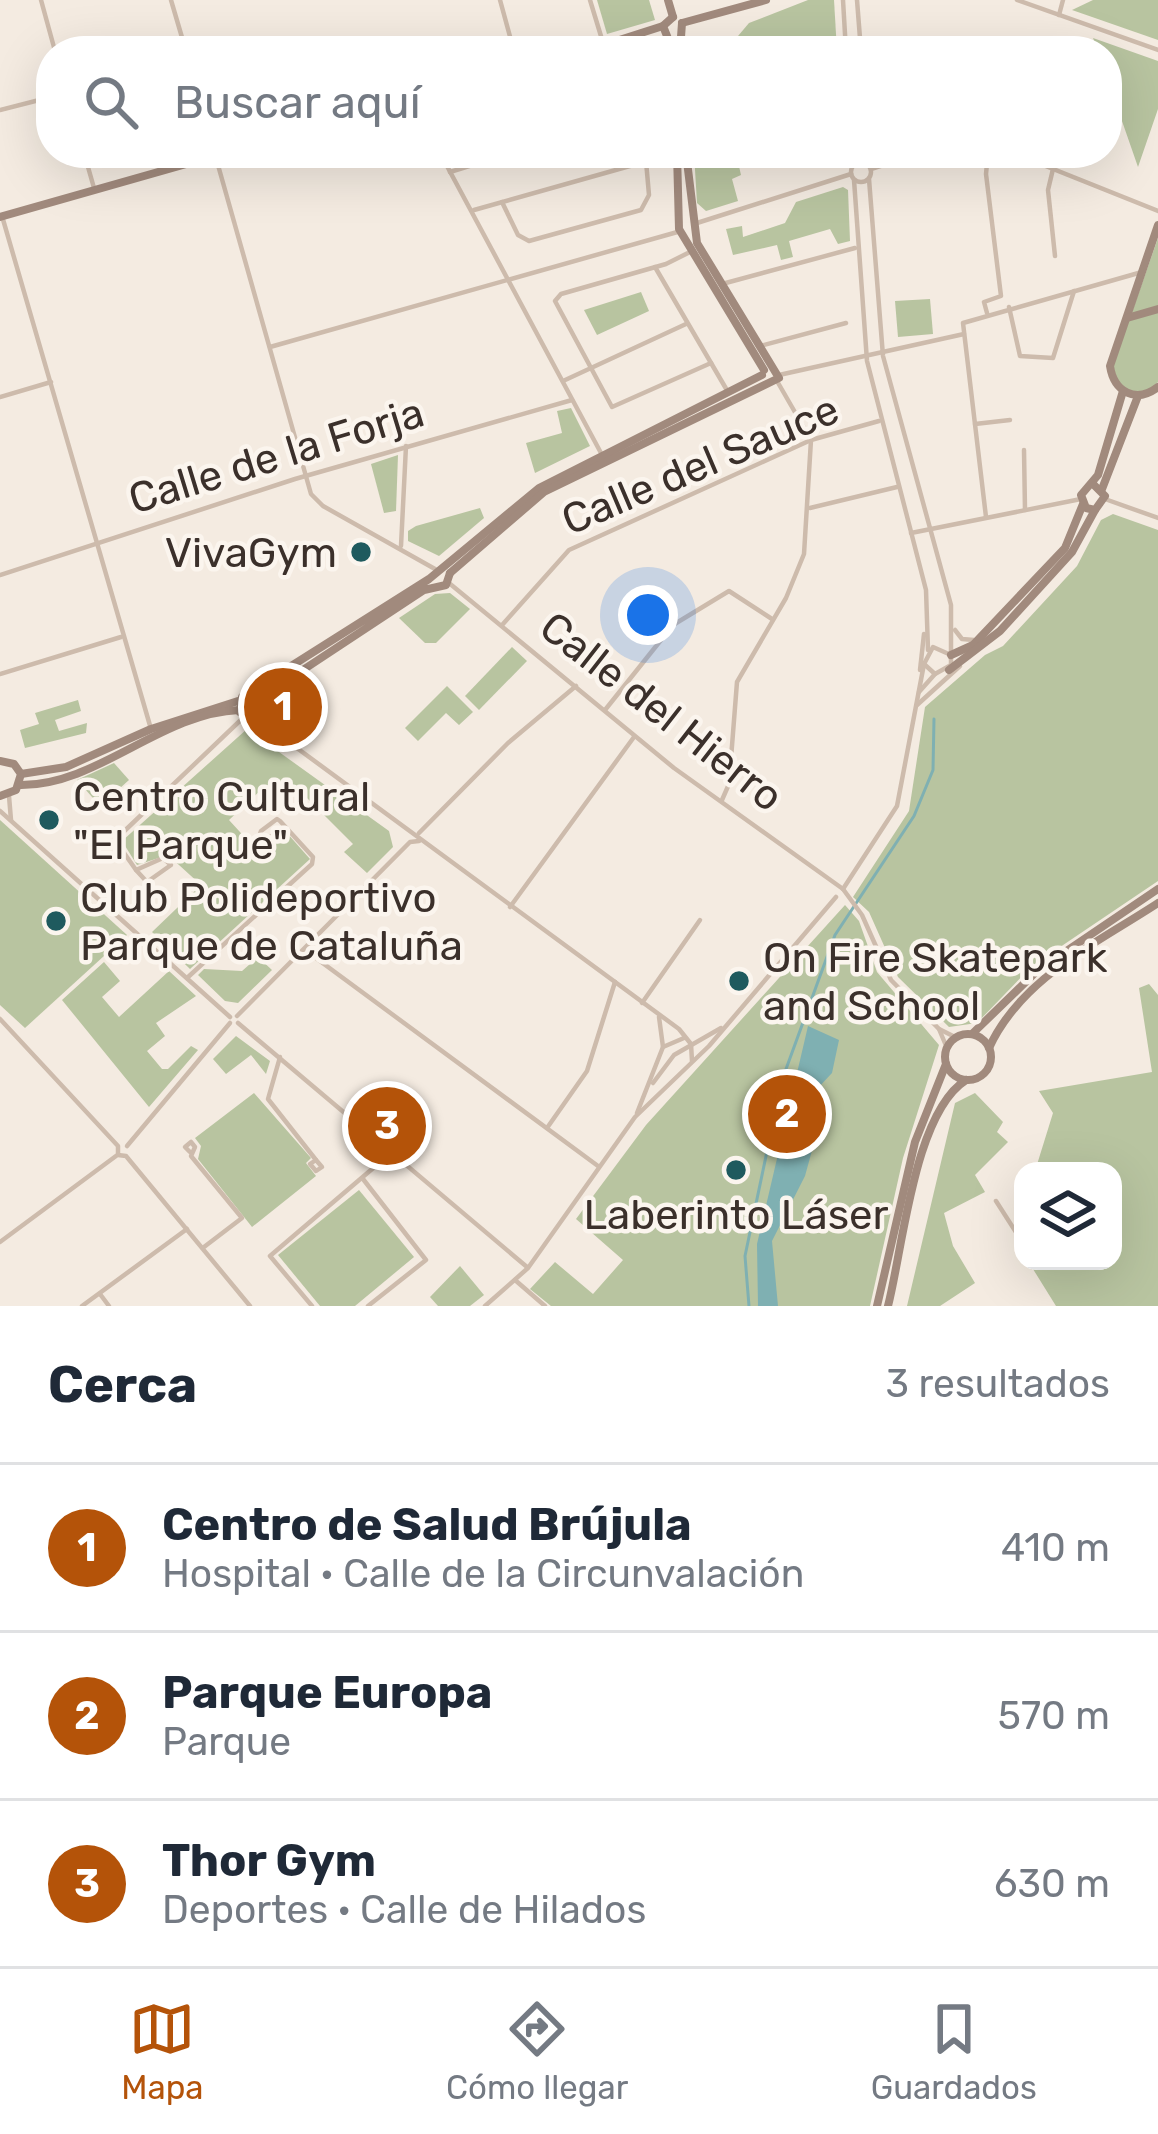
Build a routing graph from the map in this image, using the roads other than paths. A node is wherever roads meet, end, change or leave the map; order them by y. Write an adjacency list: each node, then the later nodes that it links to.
1 (41, 0): 15 (street)
2 (171, 0): 16 (street)
3 (500, 0): 17 (street)
4 (590, 0): 18 (street)
5 (668, 0): 12 (street)
6 (766, 0): 13 (street)
7 (843, 0): 21 (street)
8 (857, 0): 22 (street)
9 (1018, 0): 11 (street)
10 (1060, 0): 11 (street)
11 (1054, 14): 23 (street)
12 (673, 16): 13 (street); 14 (street)
13 (682, 23): 14 (street)
14 (669, 32): 19 (street); 20 (street)
15 (51, 36)
16 (182, 36)
17 (510, 36)
18 (601, 36)
19 (638, 36)
20 (670, 36)
21 (845, 36)
22 (860, 36)
23 (1118, 36)
24 (1122, 38): 25 (street)
25 (1158, 50)
26 (36, 101): 27 (street)
27 (0, 110)
28 (88, 168): 44 (street)
29 (170, 168): 44 (street)
30 (222, 168): 67 (street, Calle del Hierro)
31 (448, 168): 41 (street)
32 (461, 168): 41 (street)
33 (621, 168): 45 (street)
34 (647, 168): 45 (street)
35 (680, 168): 50 (street)
36 (682, 168): 50 (street)
37 (853, 168): 42 (street)
38 (870, 168): 43 (street)
39 (986, 168): 61 (street)
40 (1053, 169): 47 (street); 53 (street)
41 (450, 172): 46 (street)
42 (852, 177): 43 (street); 50 (street); 51 (street)
43 (869, 178): 68 (street)
44 (95, 190): 48 (street)
45 (502, 202): 46 (street)
46 (471, 211): 56 (street)
47 (1158, 212)
48 (1, 217): 74 (street)
49 (1158, 225): 55 (street)
50 (690, 227): 52 (street); 56 (street); 57 (street)
51 (858, 248): 57 (street); 69 (street)
52 (693, 250): 54 (street); 72 (street)
53 (1055, 256)
54 (655, 267): 64 (street); 71 (street)
55 (1142, 272): 58 (street); 62 (street)
56 (508, 279): 67 (street); 73 (street)
57 (722, 284): 66 (street)
58 (1073, 289): 59 (street); 59 (street)
59 (1009, 307): 61 (street)
60 (1158, 309): 62 (street)
61 (987, 313): 65 (street)
62 (1126, 318): 76 (street)
63 (845, 322): 66 (street)
64 (686, 324): 70 (street); 71 (street)
65 (964, 334): 68 (street); 83 (street)
66 (760, 346): 72 (street)
67 (271, 347): 88 (street, Calle del Hierro)
68 (882, 349): 69 (street); 97 (street)
69 (866, 353): 72 (street); 82 (street)
70 (711, 363): 71 (street); 77 (street)
71 (589, 369): 73 (street)
72 (770, 375): 77 (street); 84 (street); 102 (street)
73 (563, 381): 80 (street)
74 (51, 382): 79 (street); 99 (street)
75 (1158, 387): 78 (street)
76 (1123, 391): 78 (street); 90 (street)
77 (728, 392): 87 (street)
78 (1138, 396): 90 (street)
79 (0, 397)
80 (572, 400): 85 (street, Calle de la Forja); 87 (street)
81 (1010, 420): 83 (street)
82 (879, 422): 84 (street, Calle del Sauce); 89 (street)
83 (975, 424): 95 (street)
84 (811, 440): 92 (street); 104 (street, Calle del Sauce)
85 (406, 446): 88 (street, Calle de la Forja); 100 (street)
86 (1024, 450): 93 (street)
87 (601, 453): 102 (street)
88 (306, 476): 99 (street, Calle de la Forja); 100 (street, Calle del Hierro)
89 (897, 487): 92 (street); 98 (street)
90 (1100, 491): 91 (street); 94 (street); 96 (street)
91 (1082, 501): 93 (street); 94 (street); 108 (street)
92 (807, 508): 103 (street)
93 (1025, 510): 95 (street)
94 (1095, 510): 111 (street)
95 (986, 517): 97 (street)
96 (1158, 518)
97 (927, 529): 98 (street); 105 (street)
98 (911, 533): 106 (street)
99 (95, 543): 101 (street, Calle de la Forja); 107 (street)
100 (401, 546): 102 (street, Calle del Hierro)
101 (0, 574)
102 (441, 576): 104 (street, Calle del Hierro); 118 (street)
103 (772, 620): 120 (street); 127 (street)
104 (502, 623): 116 (street, Calle del Hierro)
105 (952, 625): 108 (street); 110 (street)
106 (924, 634): 109 (street); 112 (street)
107 (122, 636): 114 (street); 122 (street)
108 (980, 638): 110 (street)
109 (928, 650): 110 (street); 112 (street)
110 (951, 655): 113 (street)
111 (960, 666): 113 (street); 121 (street)
112 (922, 668): 115 (street); 117 (street)
113 (949, 670): 115 (street)
114 (0, 674)
115 (935, 674): 117 (street)
116 (577, 686): 120 (street, Calle del Hierro); 131 (street)
117 (916, 697): 121 (street)
118 (254, 699): 119 (street); 119 (street)
119 (244, 710): 122 (street); 132 (street); 133 (street)
120 (604, 710): 123 (street, Calle del Hierro)
121 (914, 710): 135 (street)
122 (152, 732): 125 (street)
123 (634, 736): 127 (street, Calle del Hierro); 137 (street)
124 (0, 761): 125 (street)
125 (21, 780): 126 (street)
126 (5, 795): 129 (street)
127 (722, 800): 135 (street, Calle del Hierro)
128 (0, 811): 129 (street)
129 (11, 820): 140 (street)
130 (289, 831): 130 (street); 140 (street)
131 (419, 837): 132 (street); 137 (street)
132 (410, 838): 139 (street)
133 (136, 870): 133 (street)
134 (1158, 889): 148 (street)
135 (842, 895): 146 (street); 147 (street, Calle del Hierro)
136 (1158, 903): 153 (street)
137 (510, 907): 141 (street)
138 (700, 920): 142 (street)
139 (305, 950): 145 (street); 161 (street)
140 (187, 978): 145 (street)
141 (616, 982): 142 (street); 161 (street)
142 (642, 1003): 143 (street)
143 (656, 1012): 150 (street); 151 (street)
144 (0, 1019): 162 (street)
145 (234, 1020): 154 (street); 162 (street)
146 (721, 1028): 150 (street); 156 (street)
147 (939, 1029): 149 (street); 152 (street)
148 (972, 1034): 149 (street); 153 (street)
149 (956, 1037): 152 (street)
150 (690, 1041): 151 (street); 155 (street); 156 (street)
151 (663, 1047): 155 (street); 159 (street)
152 (947, 1048): 157 (street)
153 (989, 1048): 158 (street)
154 (280, 1057): 164 (street); 165 (street)
155 (668, 1062): 156 (street); 159 (street)
156 (689, 1064): 160 (street)
157 (946, 1064): 158 (street); 183 (street)
158 (966, 1080): 184 (street)
159 (650, 1087): 160 (street)
160 (635, 1117): 166 (street)
161 (547, 1127): 166 (street)
162 (122, 1151): 169 (street); 171 (street)
163 (190, 1152): 172 (street)
164 (392, 1152): 167 (street); 173 (street)
165 (316, 1160)
166 (598, 1166): 173 (street)
167 (363, 1179): 179 (street); 180 (street)
168 (996, 1202): 170 (street)
169 (187, 1229): 172 (street); 175 (street)
170 (1014, 1229)
171 (1, 1239)
172 (203, 1248): 178 (street)
173 (527, 1268): 174 (street)
174 (515, 1280): 181 (street); 182 (street)
175 (100, 1294): 176 (street); 177 (street)
176 (82, 1306)
177 (109, 1306)
178 (250, 1306)
179 (312, 1306)
180 (368, 1306)
181 (485, 1306)
182 (545, 1306)
183 (877, 1306)
184 (888, 1306)

